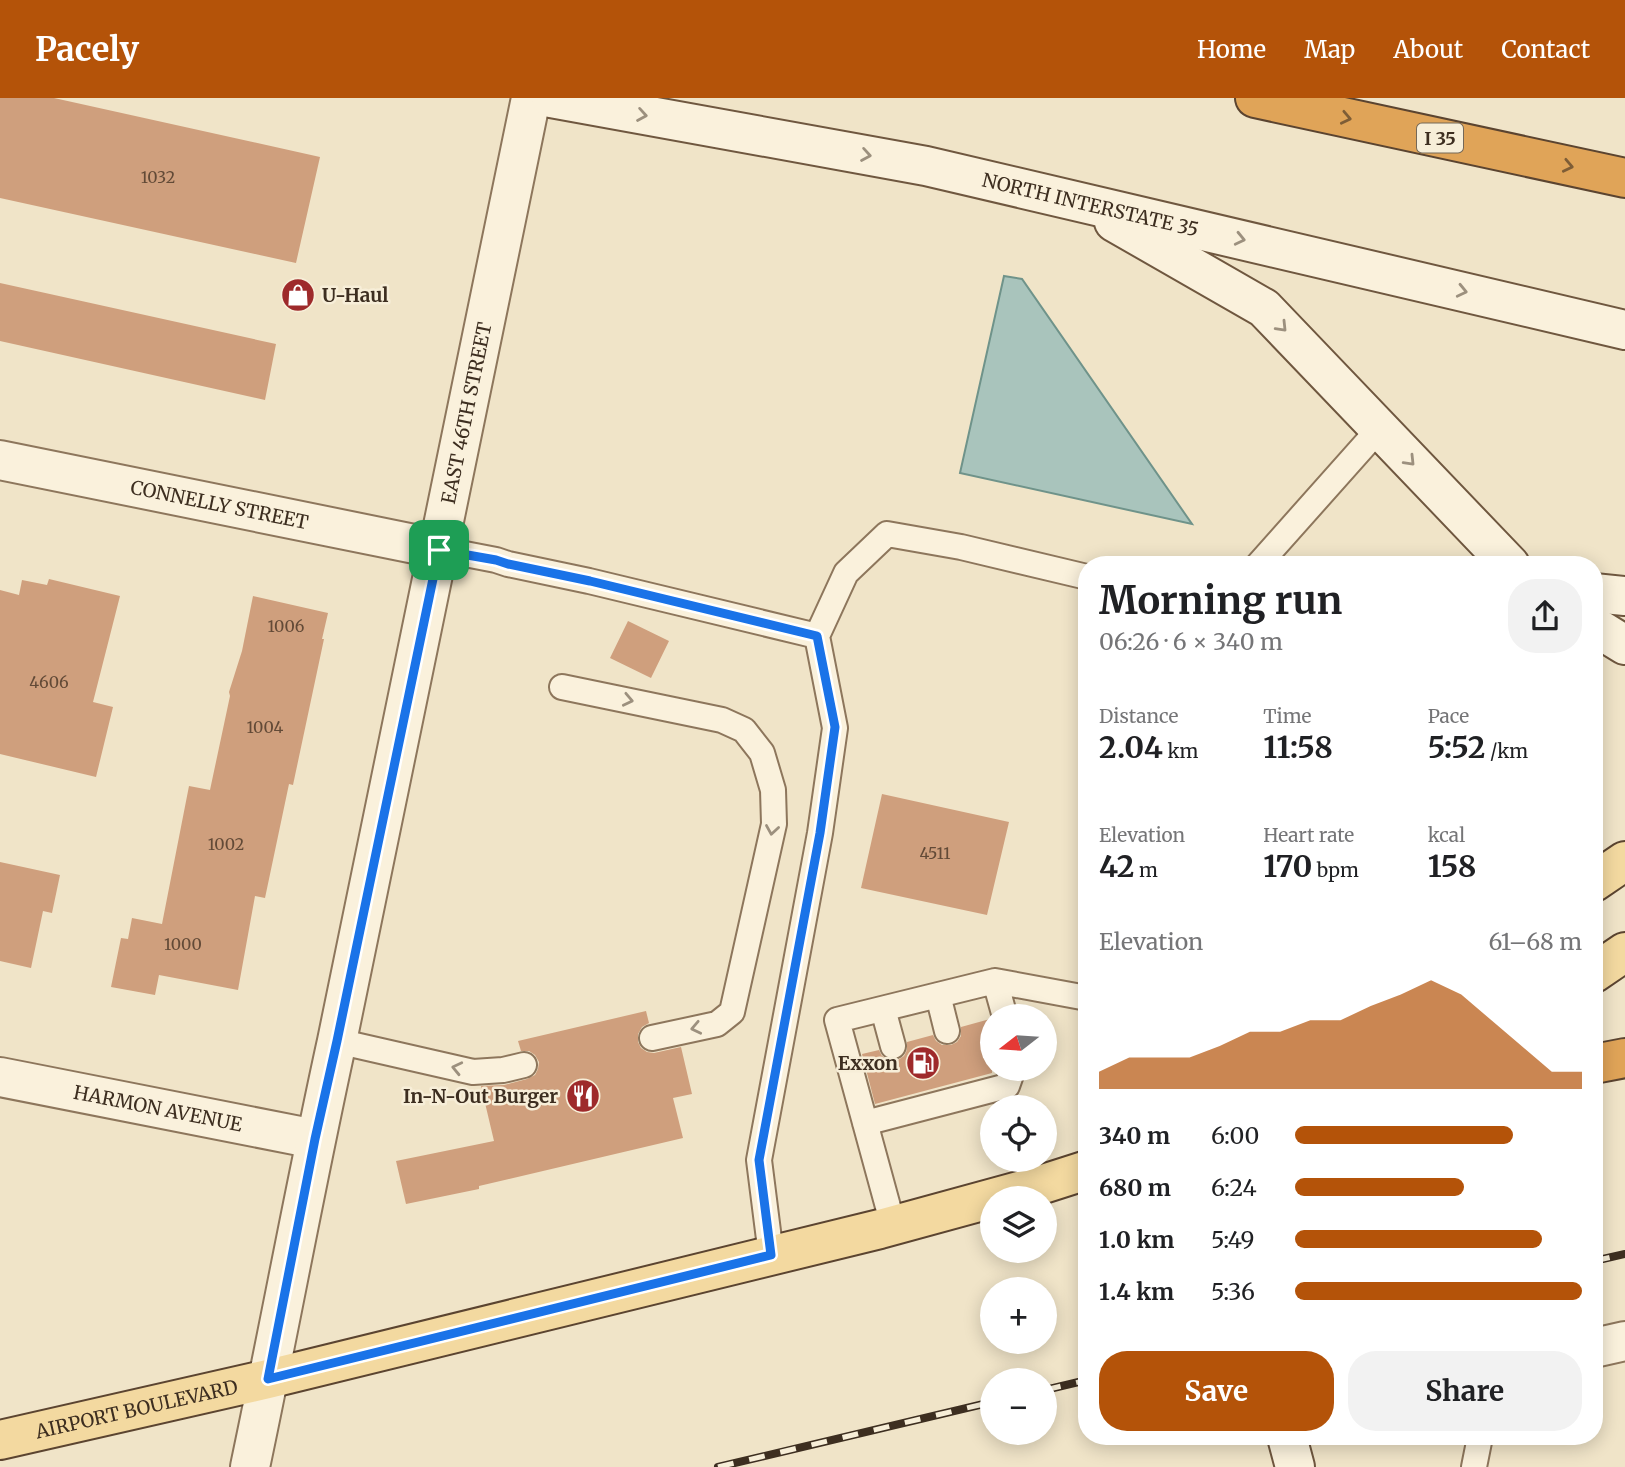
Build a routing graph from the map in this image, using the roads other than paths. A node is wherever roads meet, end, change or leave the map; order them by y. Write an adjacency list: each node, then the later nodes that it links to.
1 (531, 98): 9 (street, EAST 46TH STREET)
2 (551, 98): 5 (street, NORTH INTERSTATE 35, one-way to 5)
3 (1255, 98): 4 (highway, I 35, one-way to 4)
4 (1625, 178)
5 (1079, 202): 6 (street, NORTH INTERSTATE 35, one-way to 6); 7 (street, one-way to 7)
6 (1625, 330)
7 (1379, 429): 10 (lane); 11 (street, one-way to 11)
8 (0, 460): 9 (street, CONNELLY STREET)
9 (439, 550): 16 (lane); 30 (street, EAST 46TH STREET)
10 (1266, 556)
11 (1501, 556)
12 (1078, 574): 16 (lane)
13 (1603, 594): 14 (street)
14 (1625, 596)
15 (1603, 632): 17 (street)
16 (817, 636): 41 (lane)
17 (1625, 645)
18 (562, 687): 29 (lane, one-way to 29)
19 (1625, 861): 20 (main road)
20 (1603, 876)
21 (1625, 952): 22 (main road)
22 (1603, 966)
23 (995, 981): 24 (lane); 25 (lane); 26 (lane)
24 (938, 995): 27 (lane); 28 (lane)
25 (1078, 996)
26 (1001, 1004)
27 (883, 1009): 31 (lane); 37 (lane)
28 (947, 1031)
29 (652, 1038)
30 (337, 1041): 34 (lane, one-way to 30); 38 (street, EAST 46TH STREET)
31 (893, 1046)
32 (1625, 1058): 33 (highway)
33 (1603, 1062)
34 (524, 1065)
35 (0, 1077): 38 (street, HARMON AVENUE)
36 (1008, 1082): 37 (lane)
37 (865, 1123): 40 (lane)
38 (315, 1139): 44 (street, EAST 46TH STREET)
39 (1078, 1173): 40 (main road, AIRPORT BOULEVARD)
40 (893, 1225): 41 (main road, AIRPORT BOULEVARD)
41 (771, 1255): 44 (main road, AIRPORT BOULEVARD)
42 (1625, 1341): 43 (street)
43 (1603, 1346)
44 (268, 1379): 45 (main road, AIRPORT BOULEVARD); 48 (street, EAST 46TH STREET)
45 (0, 1440)
46 (1289, 1445): 49 (street)
47 (1478, 1445): 50 (lane)
48 (250, 1467)
49 (1295, 1467)
50 (1474, 1467)

